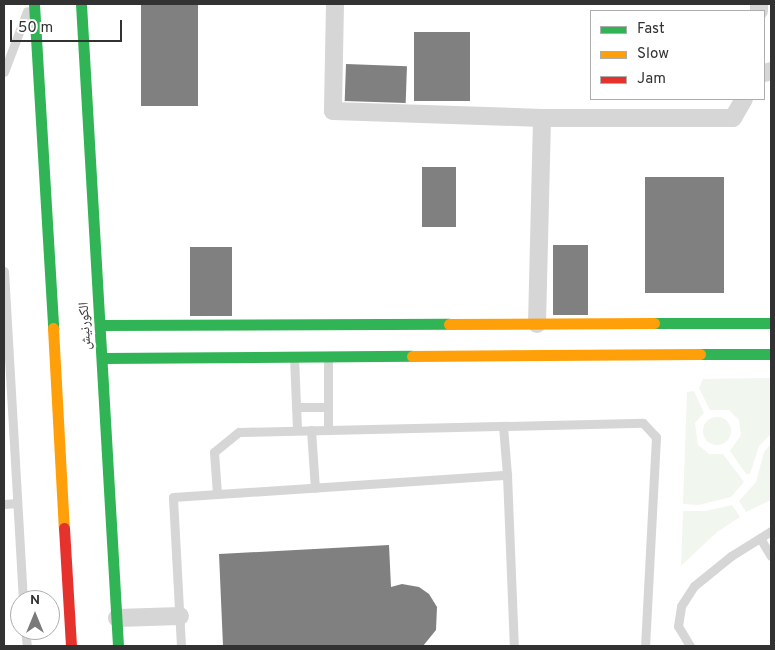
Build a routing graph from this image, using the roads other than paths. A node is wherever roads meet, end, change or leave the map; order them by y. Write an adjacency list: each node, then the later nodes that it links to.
1 (29, 4): 5 (lane)
2 (34, 4): 33 (main road)
3 (81, 4): 11 (main road, الكورنيش)
4 (335, 4): 7 (street)
5 (4, 72)
6 (743, 100): 7 (street)
7 (542, 118): 10 (street)
8 (4, 271): 25 (lane)
9 (771, 323): 10 (main road)
10 (536, 324): 11 (main road)
11 (101, 325): 15 (main road, الكورنيش)
12 (771, 354): 14 (main road)
13 (294, 357): 14 (main road); 15 (main road); 16 (lane)
14 (328, 357): 17 (lane)
15 (102, 358): 32 (main road, الكورنيش)
16 (296, 407): 17 (lane); 20 (lane)
17 (327, 407): 19 (lane)
18 (503, 426): 19 (lane); 22 (lane); 37 (lane)
19 (328, 429): 21 (lane)
20 (297, 430): 21 (lane); 24 (lane)
21 (311, 430): 23 (lane)
22 (507, 475): 23 (lane); 36 (lane)
23 (315, 488): 24 (lane)
24 (217, 494): 31 (lane)
25 (18, 503): 26 (lane); 30 (lane)
26 (4, 504)
27 (771, 531): 28 (lane)
28 (760, 538): 29 (lane); 38 (lane)
29 (771, 556)
30 (23, 590)
31 (180, 616): 32 (street); 35 (lane)
32 (117, 618): 34 (main road, الكورنيش)
33 (71, 646)
34 (118, 646)
35 (181, 646)
36 (514, 646)
37 (645, 646)
38 (690, 646)

